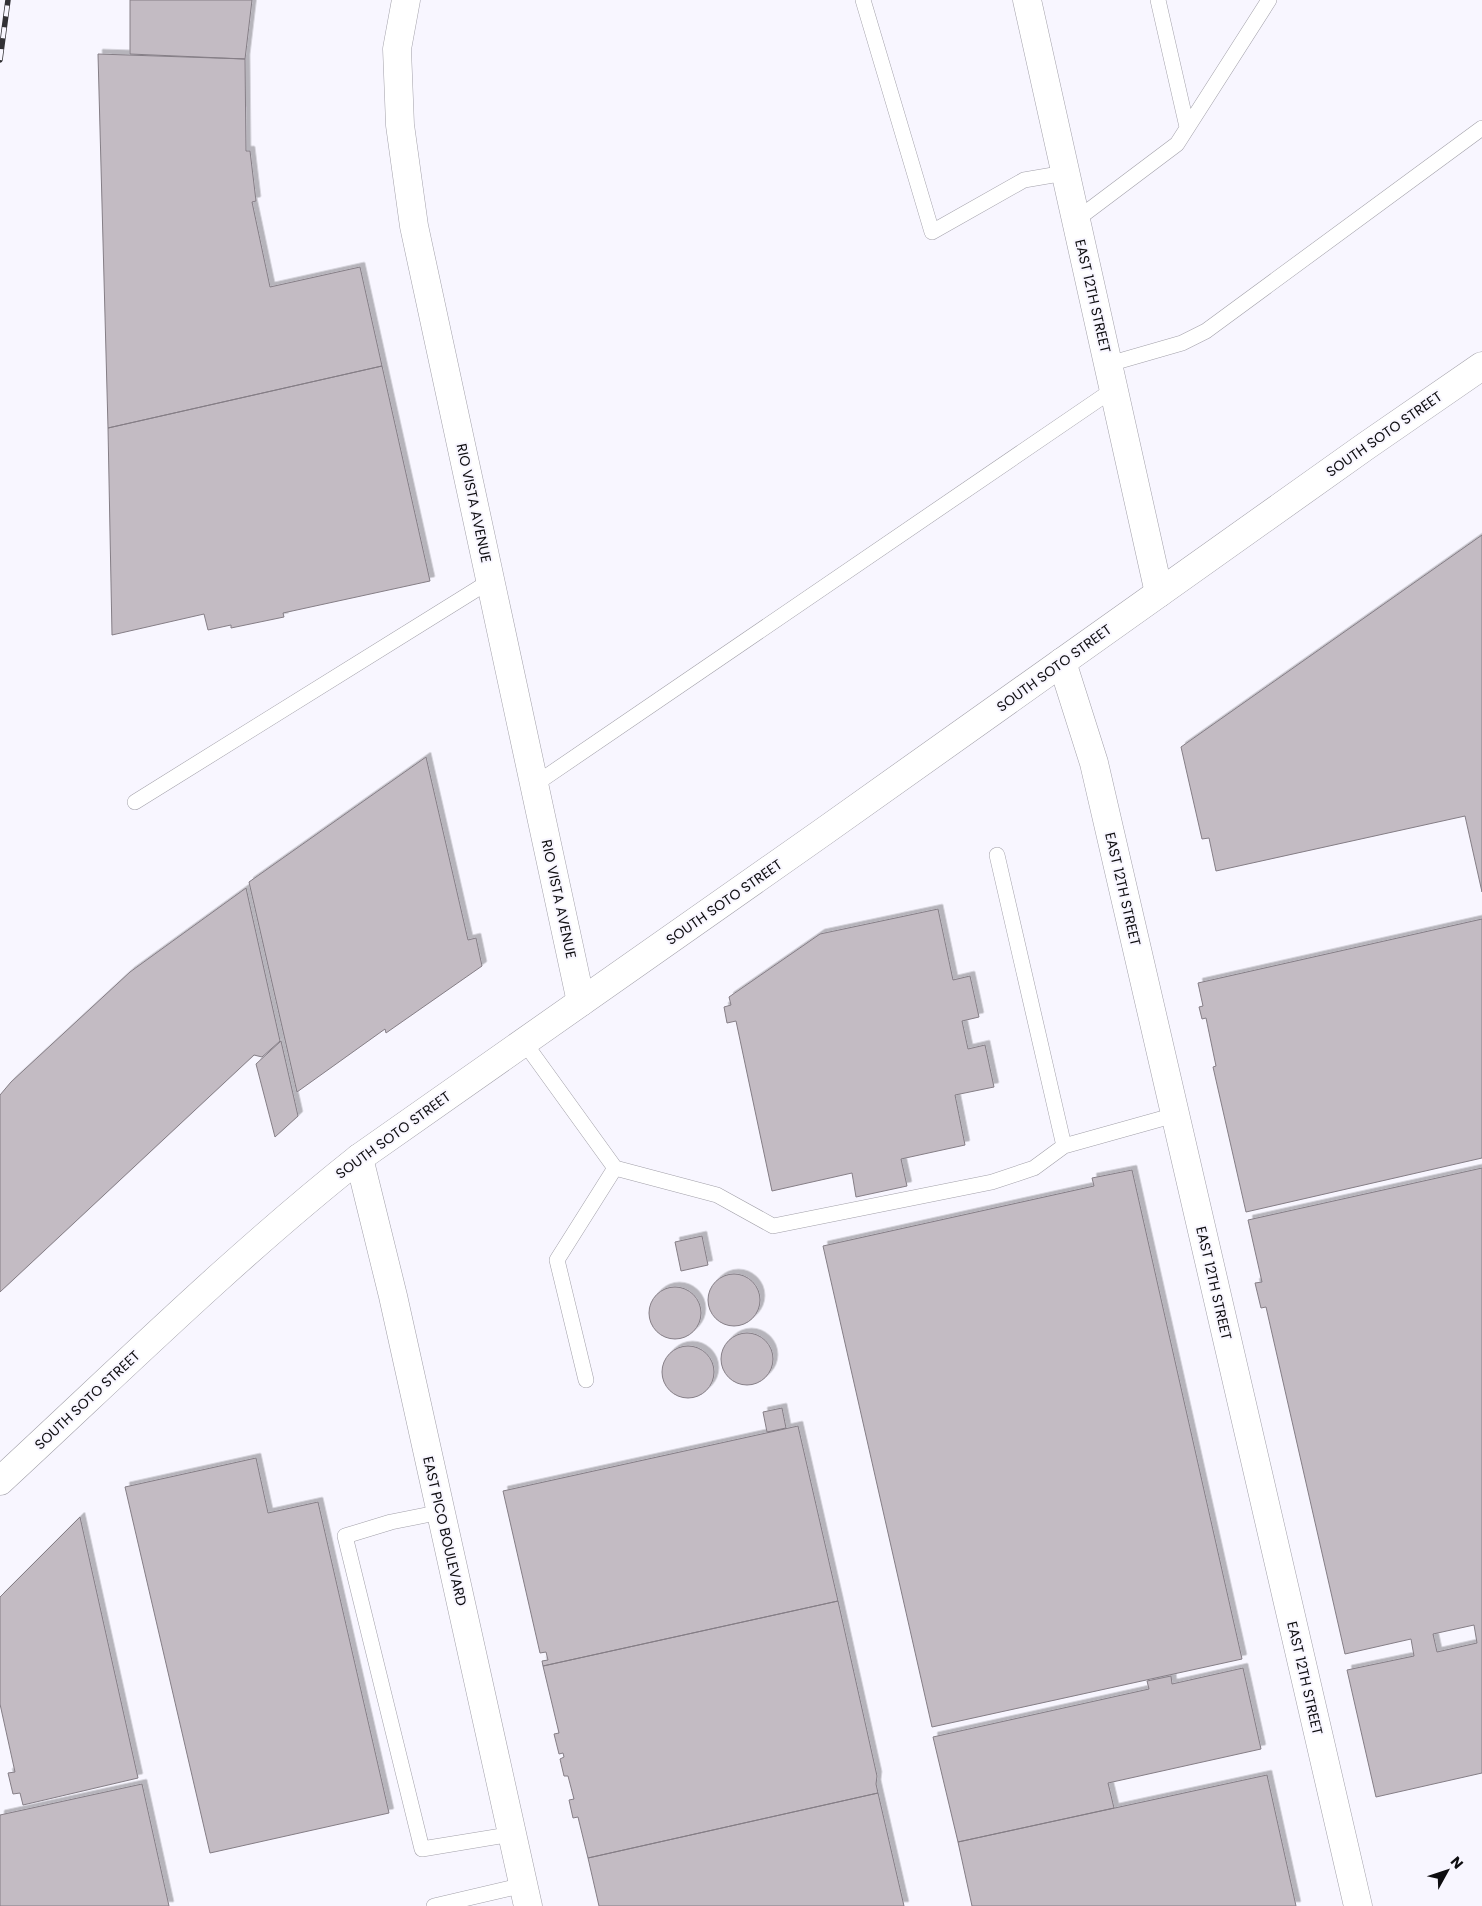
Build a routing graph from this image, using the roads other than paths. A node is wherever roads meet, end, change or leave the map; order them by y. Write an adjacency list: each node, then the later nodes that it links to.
1 (406, 0): 12 (street, RIO VISTA AVENUE)
2 (862, 0): 8 (lane)
3 (1027, 0): 8 (street, EAST 12TH STREET)
4 (1158, 0): 6 (lane)
5 (1269, 0): 6 (lane)
6 (1187, 127): 9 (lane)
7 (1482, 128): 11 (lane)
8 (1065, 173): 9 (street, EAST 12TH STREET)
9 (1076, 220): 11 (street, EAST 12TH STREET)
10 (1482, 366): 13 (street, SOUTH SOTO STREET)
11 (1111, 377): 13 (street, EAST 12TH STREET); 15 (lane)
12 (490, 581): 15 (street, RIO VISTA AVENUE); 16 (lane)
13 (1159, 593): 14 (street, SOUTH SOTO STREET)
14 (1062, 662): 18 (street, SOUTH SOTO STREET); 20 (street, EAST 12TH STREET)
15 (534, 785): 18 (street, RIO VISTA AVENUE)
16 (135, 802)
17 (998, 855): 21 (lane)
18 (581, 1002): 19 (street, SOUTH SOTO STREET)
19 (524, 1042): 22 (street, SOUTH SOTO STREET); 23 (lane)
20 (1175, 1115): 21 (lane); 30 (street, EAST 12TH STREET)
21 (1064, 1146): 23 (lane)
22 (359, 1158): 25 (street, SOUTH SOTO STREET); 26 (street, EAST PICO BOULEVARD)
23 (615, 1168): 24 (lane)
24 (586, 1380)
25 (0, 1482)
26 (441, 1512): 27 (street, EAST PICO BOULEVARD); 27 (lane)
27 (513, 1834): 28 (street, EAST PICO BOULEVARD)
28 (526, 1896): 29 (lane)
29 (434, 1906)
30 (1358, 1906)

